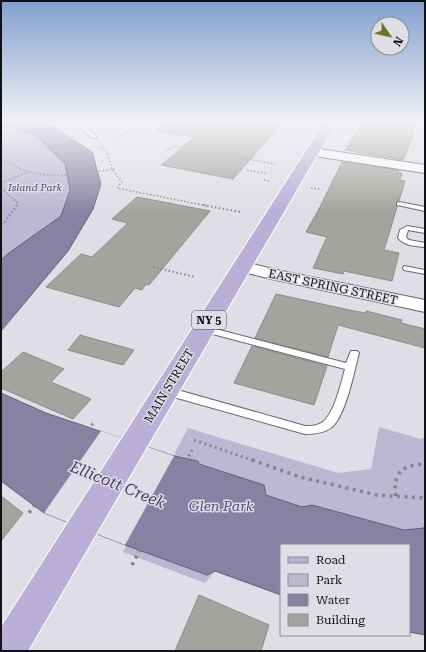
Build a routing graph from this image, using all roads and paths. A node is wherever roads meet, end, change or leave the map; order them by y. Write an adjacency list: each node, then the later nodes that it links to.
1 (204, 151): 4 (path)
2 (312, 152): 7 (street); 25 (main road, MAIN STREET / NY 5)
3 (1, 159): 9 (path)
4 (275, 164)
5 (112, 169): 6 (path); 9 (path); 21 (path)
6 (115, 169)
7 (425, 169)
8 (247, 170): 10 (path)
9 (28, 172): 13 (path)
10 (268, 174)
11 (264, 180): 12 (path)
12 (269, 181)
13 (1, 182)
14 (38, 187): 18 (path)
15 (1, 188): 18 (path)
16 (311, 188): 17 (path)
17 (320, 189)
18 (4, 190): 22 (path)
19 (399, 204): 20 (lane)
20 (425, 209)
21 (241, 212)
22 (1, 224)
23 (425, 231): 24 (lane)
24 (425, 245)
25 (241, 266): 30 (street, EAST SPRING STREET); 31 (main road, MAIN STREET / NY 5)
26 (153, 267): 29 (path)
27 (407, 268): 28 (lane)
28 (425, 272)
29 (195, 277)
30 (425, 306)
31 (204, 329): 33 (lane); 34 (main road, MAIN STREET / NY 5)
32 (354, 353): 33 (lane)
33 (350, 367): 34 (lane)
34 (167, 391): 43 (main road, MAIN STREET / NY 5)
35 (94, 422): 41 (path)
36 (194, 440): 39 (path)
37 (192, 450): 42 (path)
38 (425, 464): 39 (path)
39 (396, 496): 40 (path)
40 (425, 498)
41 (29, 513)
42 (132, 565)
43 (7, 651)

